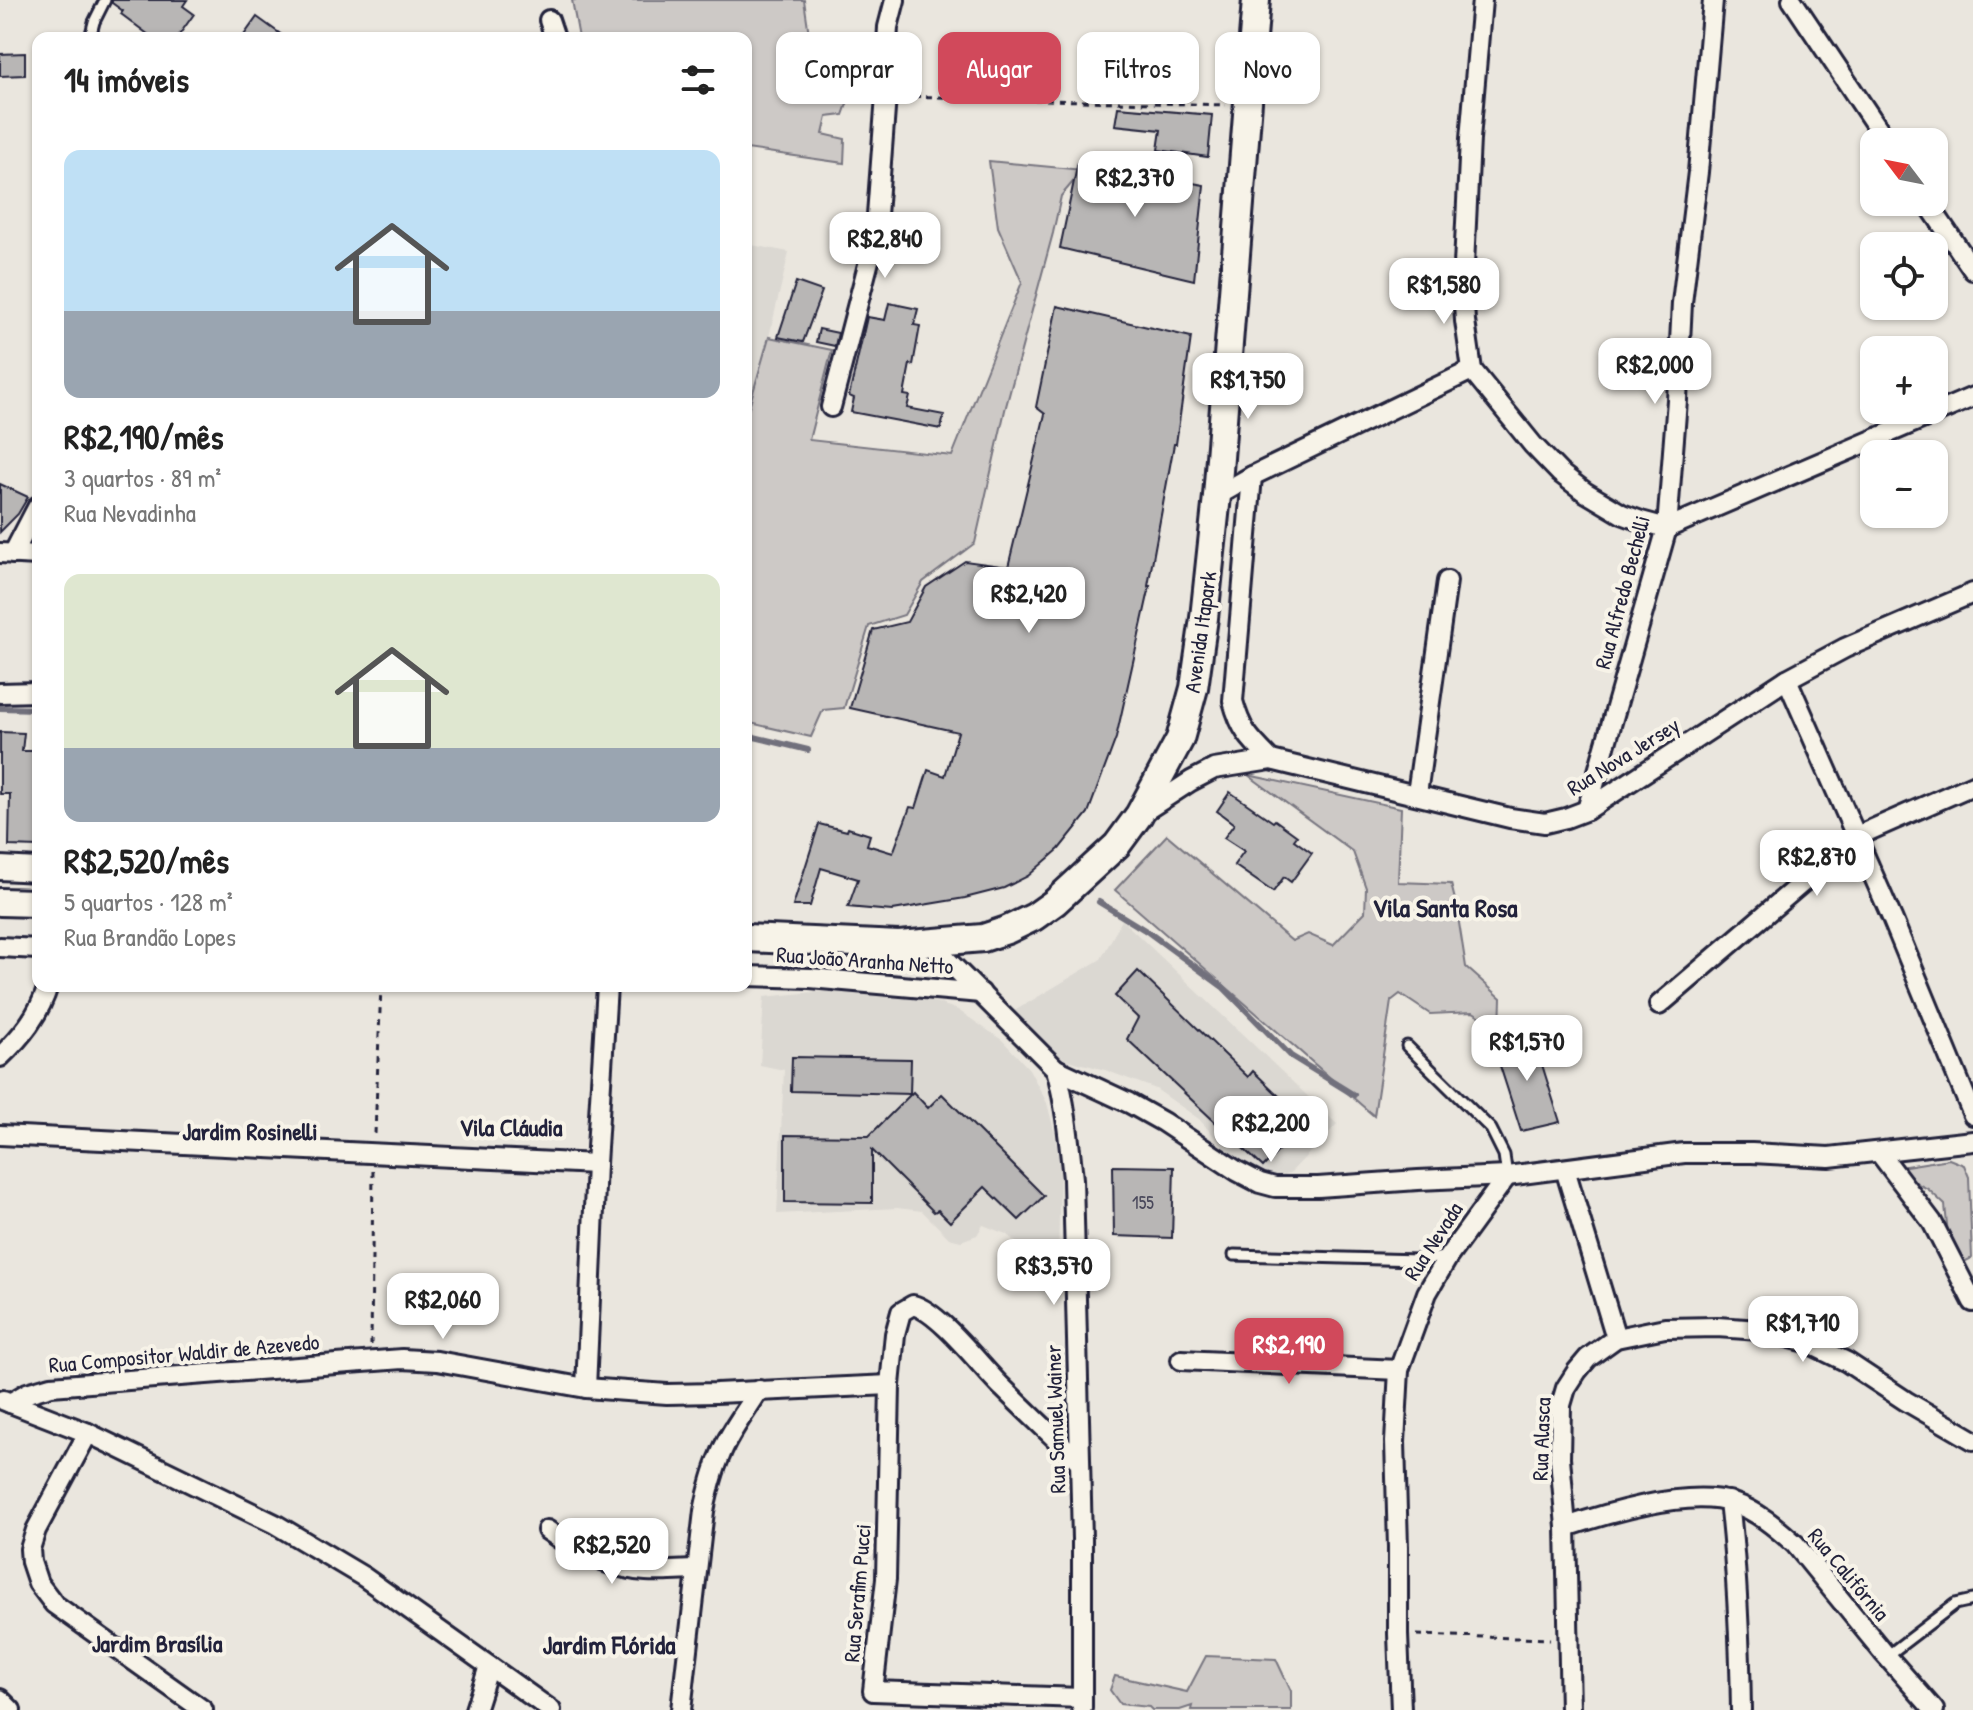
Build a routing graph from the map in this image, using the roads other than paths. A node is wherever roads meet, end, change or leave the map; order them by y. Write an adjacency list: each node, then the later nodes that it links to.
1 (105, 0): 7 (lane)
2 (895, 0): 13 (street)
3 (1256, 0): 15 (main road, Avenida Itapark)
4 (1482, 0): 11 (street)
5 (1713, 0): 17 (street, Rua Alfredo Bechelli)
6 (1792, 0): 8 (street)
7 (92, 32)
8 (1878, 128)
9 (1936, 216): 10 (street)
10 (1973, 270)
11 (1472, 370): 14 (street); 17 (street)
12 (1973, 397): 17 (street)
13 (831, 407)
14 (1252, 476): 15 (street); 25 (street)
15 (1217, 496): 31 (main road, Avenida Itapark)
16 (32, 515): 18 (street)
17 (1667, 528): 30 (street, Rua Alfredo Bechelli)
18 (6, 553): 19 (street)
19 (32, 555)
20 (1447, 581): 29 (street)
21 (1973, 593): 22 (street, Rua Nova Jersey)
22 (1787, 679): 30 (street, Rua Nova Jersey); 32 (street)
23 (32, 692): 24 (street)
24 (0, 693)
25 (1248, 737): 26 (street); 27 (street)
26 (1271, 760): 27 (street, Rua Nova Jersey); 29 (street, Rua Nova Jersey)
27 (1238, 764): 31 (street, Rua Nova Jersey)
28 (1973, 785): 32 (street)
29 (1417, 794): 30 (street, Rua Nova Jersey)
30 (1587, 810)
31 (1139, 815): 38 (main road, Avenida Itapark)
32 (1857, 836): 45 (street); 49 (street)
33 (0, 868): 34 (street)
34 (32, 870)
35 (0, 902): 36 (main road)
36 (32, 903)
37 (752, 938): 38 (main road, Avenida Itapark)
38 (928, 941): 44 (street)
39 (0, 947): 40 (street)
40 (32, 949)
41 (752, 976): 44 (street, Rua João Aranha Netto)
42 (46, 992): 47 (street)
43 (607, 992): 53 (street)
44 (981, 993): 48 (street)
45 (1659, 1005)
46 (1407, 1046): 55 (lane)
47 (0, 1057)
48 (1056, 1069): 55 (street); 68 (street, Rua Samuel Wainer)
49 (1973, 1115)
50 (0, 1135): 53 (street)
51 (1973, 1141): 52 (street)
52 (1879, 1152): 54 (street); 58 (street)
53 (596, 1164): 63 (street)
54 (1565, 1169): 55 (street); 59 (street)
55 (1507, 1176): 57 (street, Rua Nevada)
56 (1234, 1255): 57 (lane)
57 (1448, 1257): 61 (street, Rua Nevada)
58 (1973, 1302)
59 (1616, 1338): 67 (street, Rua Alasca); 70 (street, Rua Alasca)
60 (1181, 1360): 61 (street)
61 (1399, 1370): 84 (street, Rua Nevada)
62 (890, 1385): 64 (street, Rua Compositor Waldir de Azevedo); 68 (street, Rua Serafim Pucci); 77 (street, Rua Serafim Pucci)
63 (586, 1388): 64 (street, Rua Compositor Waldir de Azevedo); 65 (street, Rua Compositor Waldir de Azevedo)
64 (759, 1390): 72 (street)
65 (5, 1401): 66 (street)
66 (88, 1433): 75 (street); 80 (street)
67 (1973, 1440)
68 (1079, 1461): 78 (street, Rua Samuel Wainer)
69 (1729, 1501): 70 (street, Rua Califórnia); 74 (street, Rua Califórnia); 86 (street)
70 (1566, 1527): 85 (street, Rua Alasca)
71 (547, 1530): 72 (street)
72 (697, 1570): 83 (street)
73 (1973, 1600): 74 (lane)
74 (1887, 1656): 87 (street, Rua Califórnia)
75 (489, 1666): 81 (street); 82 (street)
76 (0, 1699): 79 (street)
77 (872, 1700): 78 (street, Rua Serafim Pucci)
78 (1082, 1704)
79 (11, 1710)
80 (203, 1710)
81 (475, 1710)
82 (551, 1710)
83 (681, 1710)
84 (1401, 1710)
85 (1570, 1710)
86 (1741, 1710)
87 (1934, 1710)

